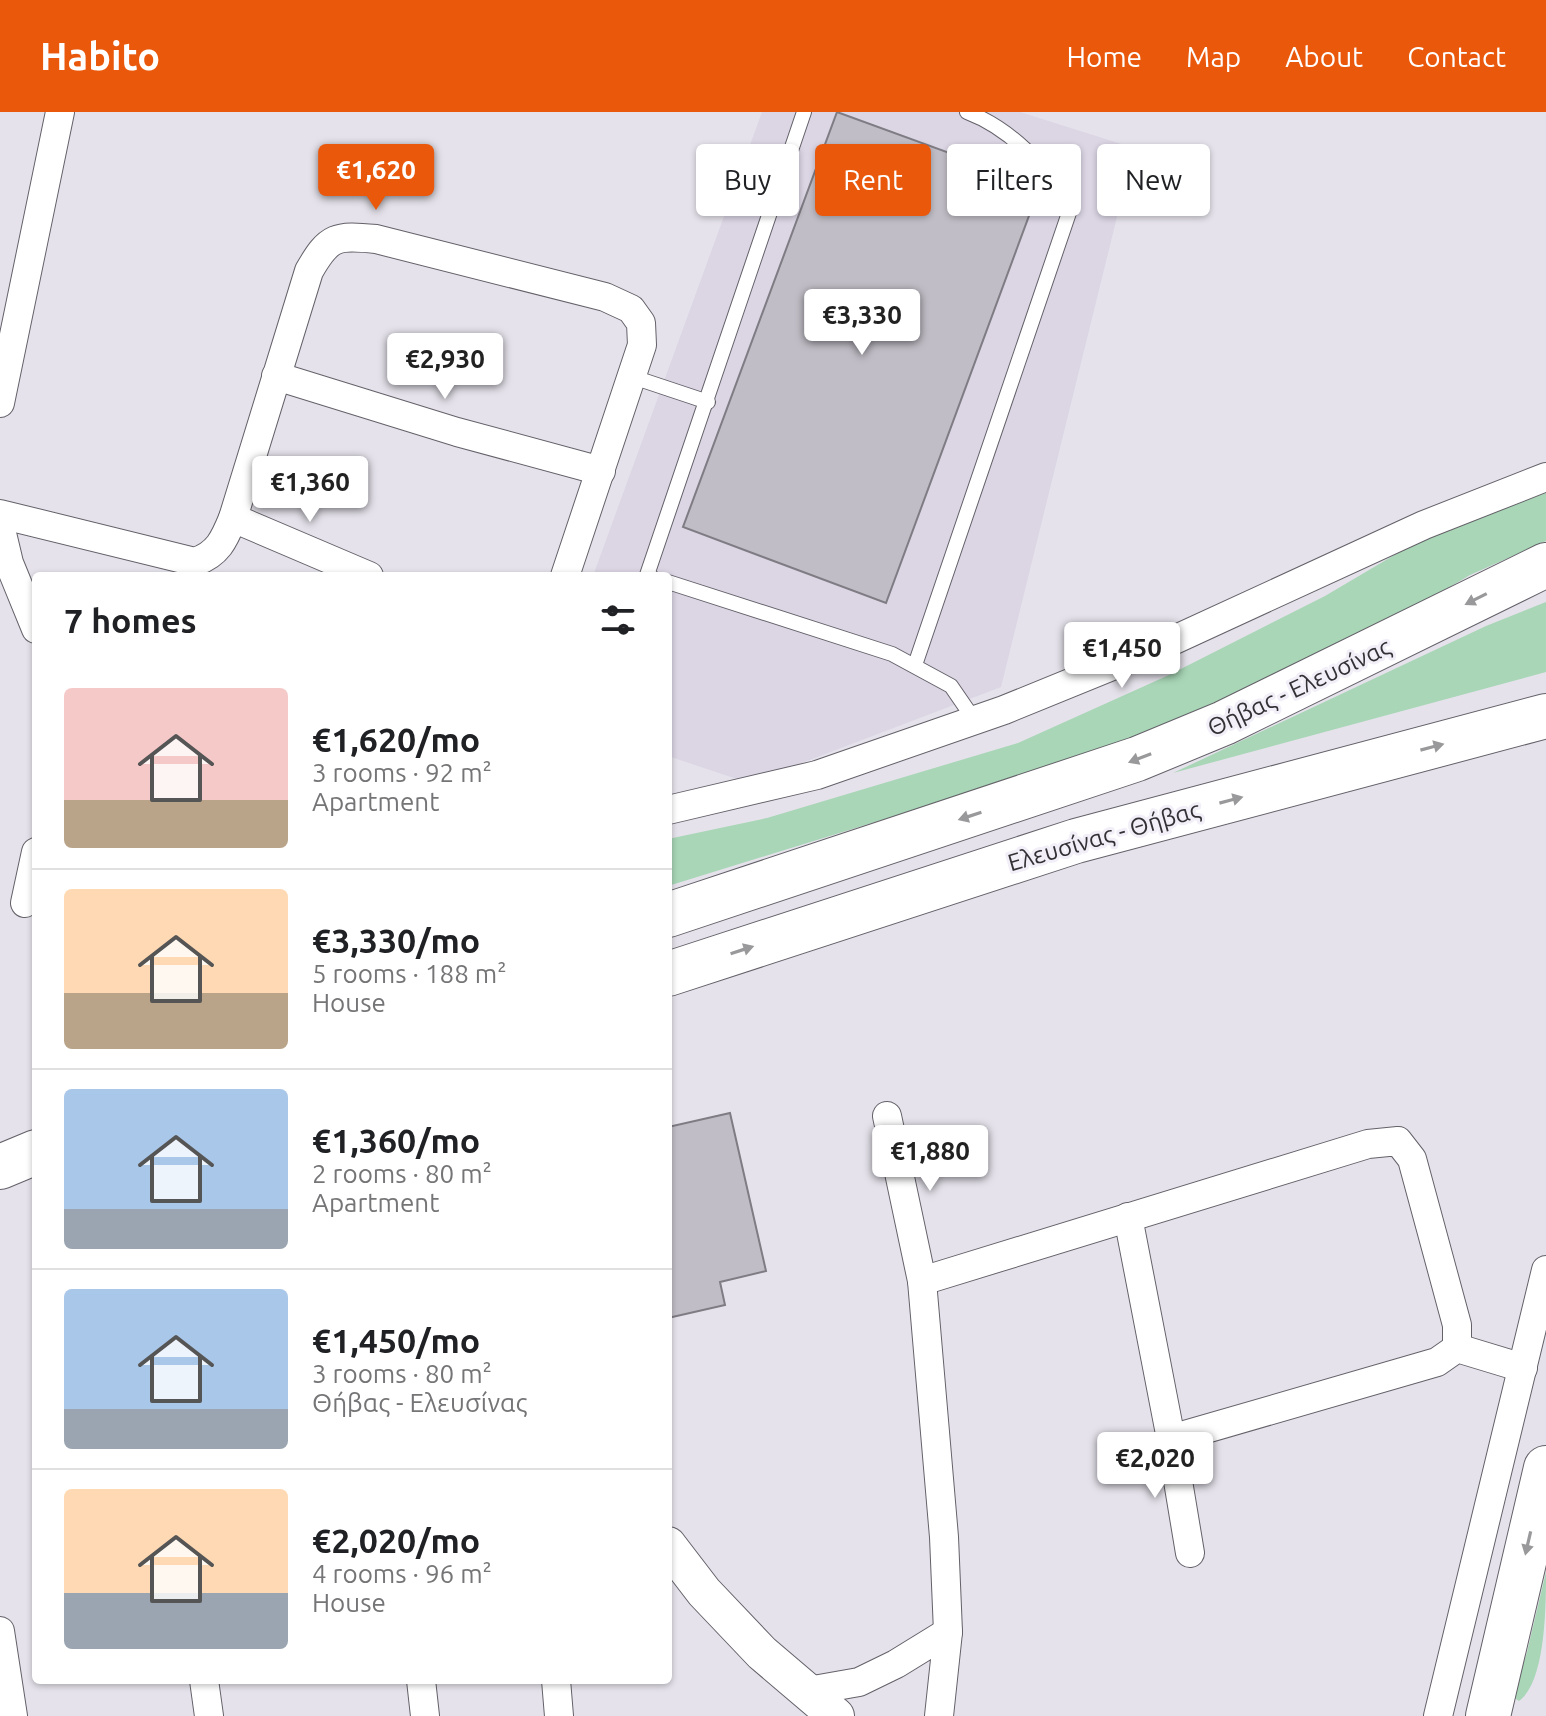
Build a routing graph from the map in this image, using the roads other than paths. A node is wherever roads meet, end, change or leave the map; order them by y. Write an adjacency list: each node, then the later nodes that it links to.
1 (60, 112): 7 (street)
2 (804, 112): 6 (lane)
3 (967, 112): 20 (lane)
4 (276, 376): 5 (street); 8 (street); 11 (street)
5 (633, 377): 6 (lane); 8 (street)
6 (708, 402): 17 (lane)
7 (0, 403)
8 (601, 471): 16 (street)
9 (1546, 477): 22 (street)
10 (0, 514): 11 (street)
11 (233, 518): 15 (street)
12 (0, 525): 13 (street)
13 (5, 565): 19 (street)
14 (1546, 565): 26 (main road, Θήβας - Ελευσίνας, one-way to 26)
15 (349, 572)
16 (566, 572)
17 (648, 572)
18 (672, 583): 20 (lane)
19 (32, 621)
20 (915, 665): 22 (lane)
21 (1546, 716): 27 (main road, Ελευσίνας - Θήβας, one-way to 21)
22 (973, 718): 23 (street)
23 (672, 809)
24 (32, 865): 25 (street)
25 (20, 903)
26 (672, 914)
27 (672, 973)
28 (887, 1116): 33 (street)
29 (32, 1154): 30 (main road)
30 (0, 1167)
31 (1128, 1217): 33 (street); 34 (street); 36 (street)
32 (1546, 1270): 35 (street)
33 (922, 1281): 41 (street)
34 (1457, 1348): 35 (street); 36 (street)
35 (1523, 1368): 52 (street)
36 (1171, 1439): 39 (street)
37 (1546, 1468): 53 (main road, one-way to 53)
38 (672, 1550): 45 (street)
39 (1190, 1553)
40 (0, 1631): 46 (street)
41 (948, 1632): 45 (street); 51 (street)
42 (205, 1684): 47 (street)
43 (421, 1684): 48 (street)
44 (556, 1684): 49 (street)
45 (808, 1691): 50 (street)
46 (13, 1716)
47 (209, 1716)
48 (425, 1716)
49 (559, 1716)
50 (836, 1716)
51 (939, 1716)
52 (1438, 1716)
53 (1488, 1716)

